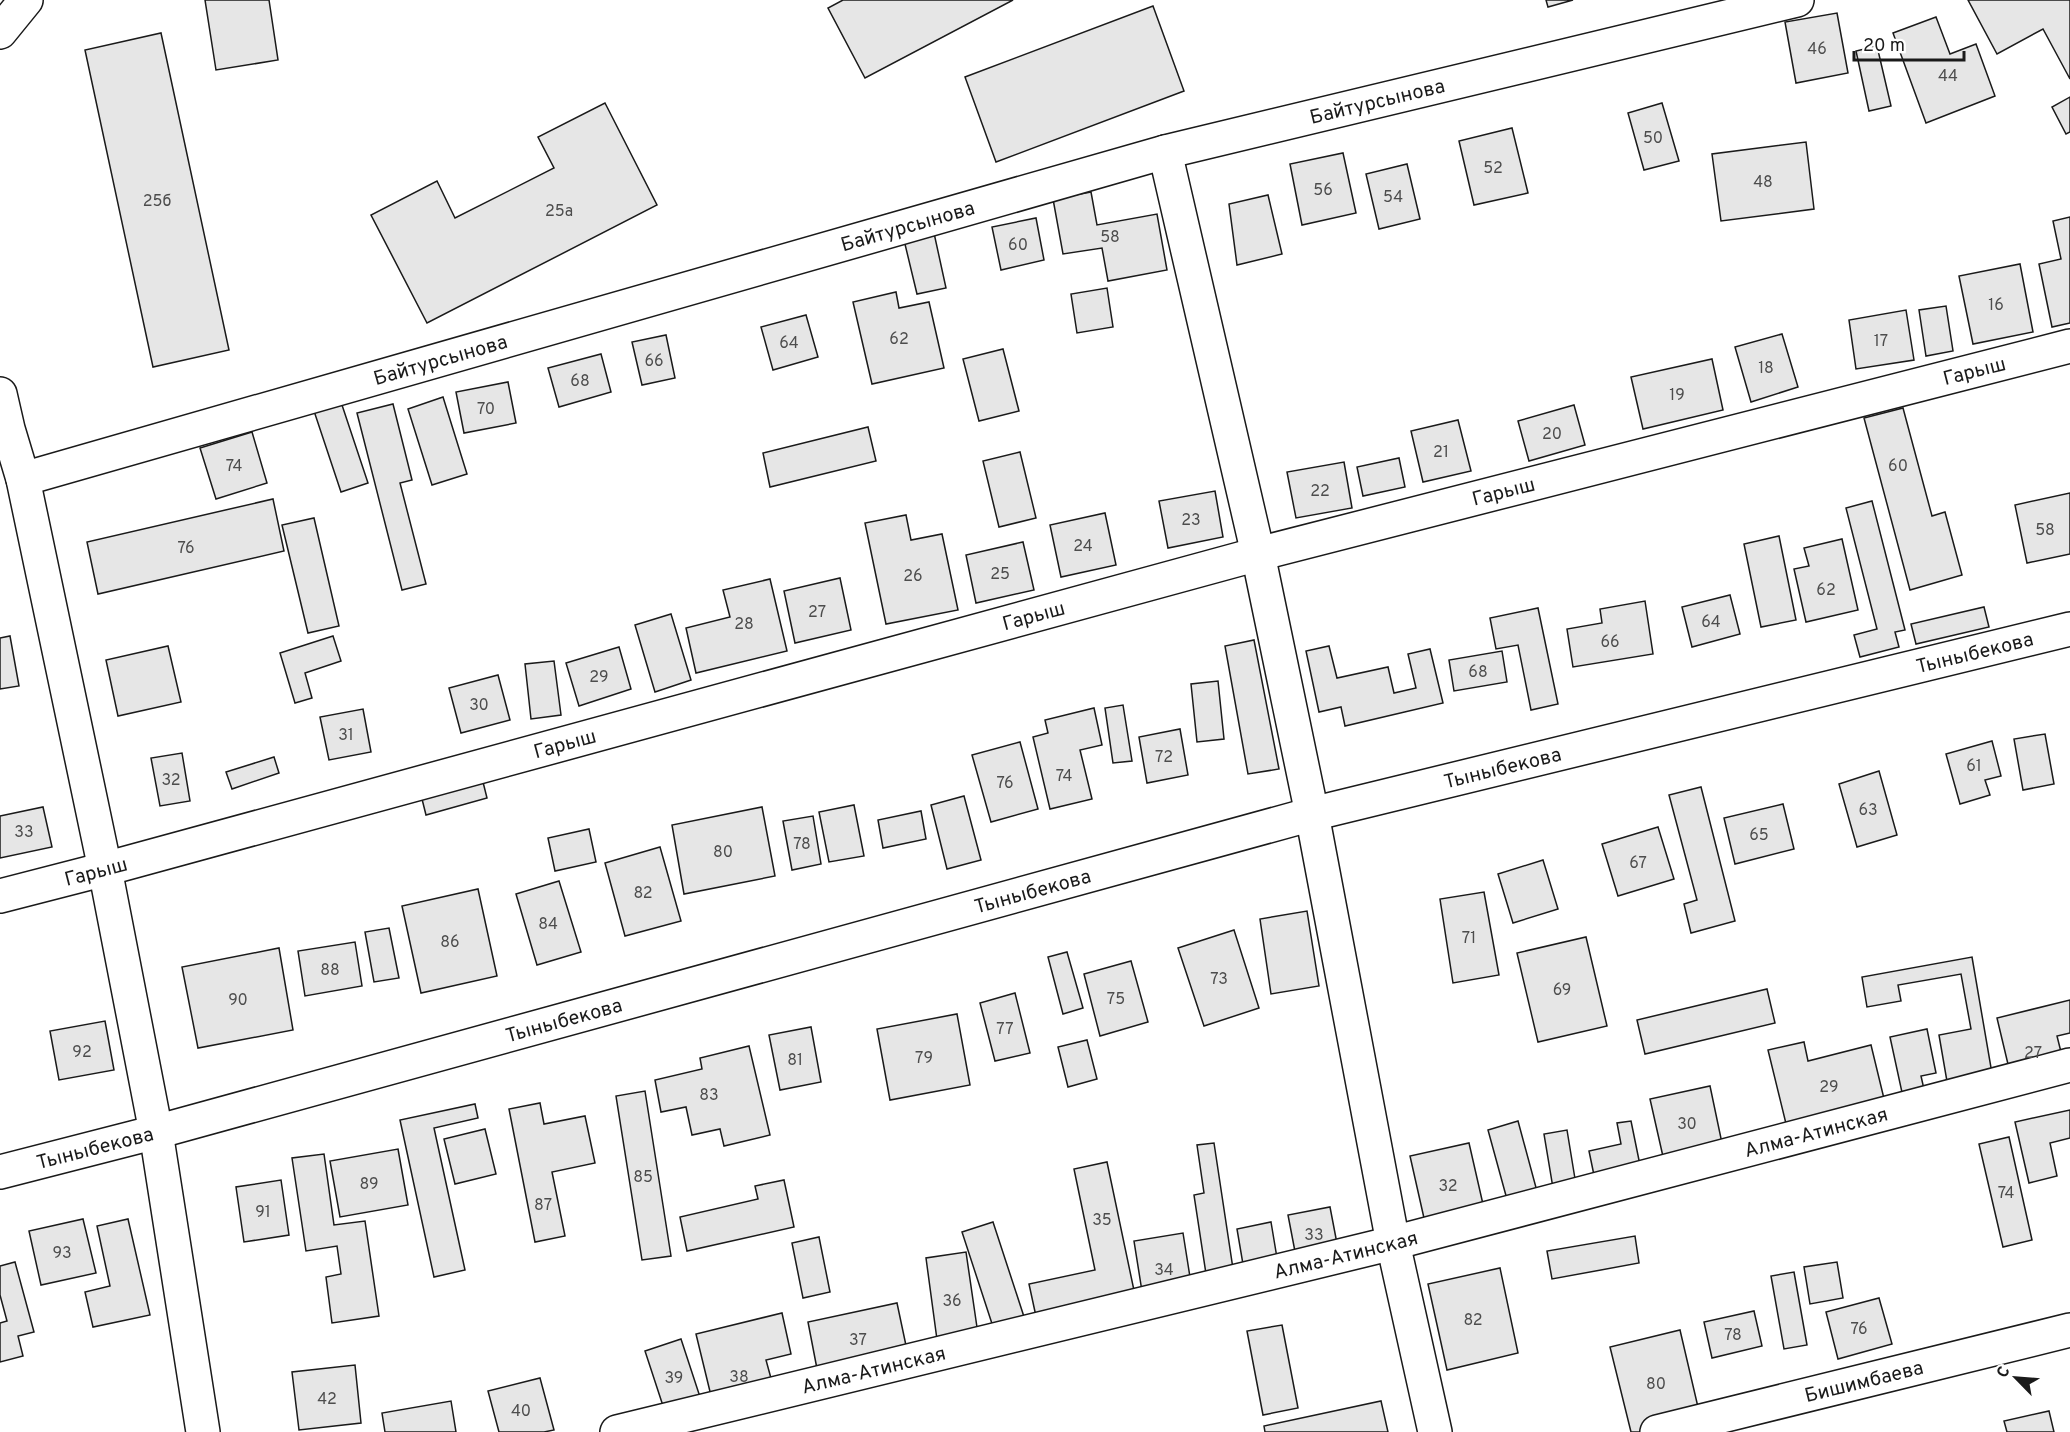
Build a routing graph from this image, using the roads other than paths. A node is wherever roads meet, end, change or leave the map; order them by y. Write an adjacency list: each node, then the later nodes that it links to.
1 (26, 0): 3 (street)
2 (1797, 0): 4 (street, Байтурсынова)
3 (0, 32)
4 (1165, 152): 8 (street, Байтурсынова); 9 (street)
5 (2070, 345): 9 (street, Гарыш)
6 (0, 394): 7 (street)
7 (4, 430): 8 (street)
8 (24, 479): 12 (street)
9 (1258, 554): 11 (street); 12 (street, Гарыш)
10 (2070, 628): 11 (street, Тыныбекова)
11 (1312, 814): 15 (street, Тыныбекова); 17 (street)
12 (105, 869): 13 (street, Гарыш); 15 (street)
13 (0, 896)
14 (2070, 1065): 17 (street, Алма-Атинская)
15 (156, 1132): 16 (street, Тыныбекова); 19 (street)
16 (0, 1172)
17 (1393, 1243): 20 (street, Алма-Атинская); 21 (street)
18 (2070, 1330): 22 (street, Бишимбаева)
19 (203, 1432)
20 (617, 1432)
21 (1435, 1432)
22 (1658, 1432)

